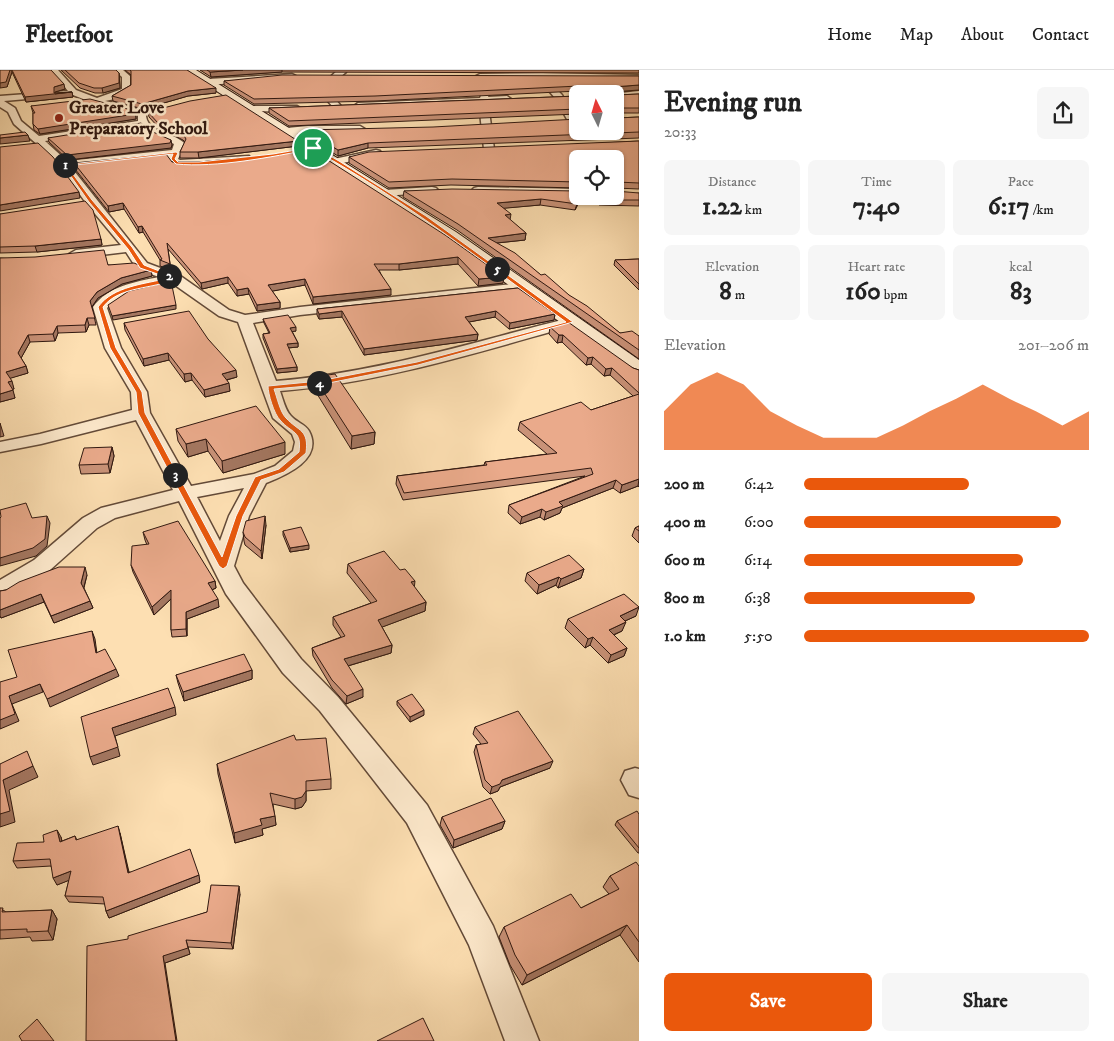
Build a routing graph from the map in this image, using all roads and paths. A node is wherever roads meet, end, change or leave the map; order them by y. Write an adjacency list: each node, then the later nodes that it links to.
1 (54, 70): 16 (street)
2 (118, 70): 23 (street)
3 (189, 70): 14 (main road)
4 (342, 70): 10 (street)
5 (281, 73): 8 (street); 14 (street)
6 (529, 73): 11 (street); 24 (street)
7 (624, 73): 11 (street); 13 (street); 15 (street)
8 (300, 76)
9 (316, 76): 10 (street)
10 (334, 76): 12 (street); 26 (street)
11 (542, 76): 31 (street)
12 (351, 77)
13 (639, 77)
14 (208, 82): 18 (main road)
15 (639, 83)
16 (73, 92): 22 (street); 23 (street)
17 (639, 94): 19 (street)
18 (229, 95): 20 (street); 29 (main road)
19 (624, 95)
20 (212, 98)
21 (521, 98): 24 (street)
22 (0, 99)
23 (94, 100): 30 (street); 32 (street)
24 (484, 100): 26 (street); 36 (street)
25 (0, 103): 30 (street)
26 (337, 106): 28 (street)
27 (304, 108): 29 (street)
28 (325, 108)
29 (253, 109): 38 (main road)
30 (12, 110): 41 (street)
31 (569, 111)
32 (145, 116): 37 (street); 45 (street)
33 (556, 120): 34 (street)
34 (569, 120)
35 (498, 124): 36 (street)
36 (480, 125): 43 (street)
37 (124, 126): 40 (street); 41 (street)
38 (287, 131): 39 (street); 48 (main road)
39 (363, 135)
40 (120, 138)
41 (38, 142): 42 (street); 49 (street)
42 (23, 146)
43 (475, 150)
44 (384, 152): 48 (street)
45 (176, 153): 46 (street); 47 (street)
46 (120, 154): 49 (street); 50 (street)
47 (253, 158)
48 (338, 161): 54 (main road)
49 (65, 165): 55 (street)
50 (134, 170)
51 (443, 190): 54 (street)
52 (469, 190): 53 (street)
53 (569, 192)
54 (385, 193): 58 (main road)
55 (130, 248): 56 (street); 57 (street)
56 (65, 255)
57 (174, 278): 59 (street); 65 (street)
58 (521, 287): 61 (street); 62 (main road)
59 (211, 306): 60 (street); 61 (street)
60 (192, 311)
61 (244, 318): 64 (street)
62 (570, 322): 63 (main road); 64 (street)
63 (639, 370)
64 (270, 387): 67 (street)
65 (141, 413): 66 (street); 68 (street)
66 (0, 447)
67 (258, 479): 68 (street); 69 (street)
68 (185, 493): 69 (street); 70 (street)
69 (223, 566): 71 (street)
70 (0, 590)
71 (522, 1041)

